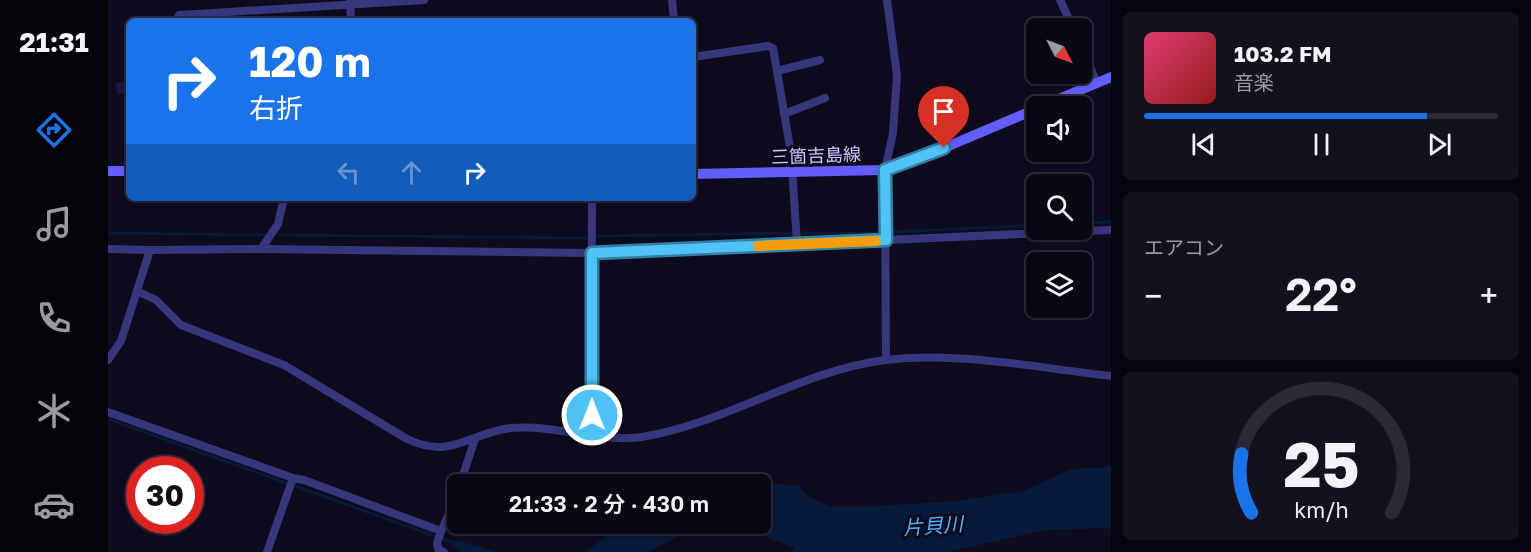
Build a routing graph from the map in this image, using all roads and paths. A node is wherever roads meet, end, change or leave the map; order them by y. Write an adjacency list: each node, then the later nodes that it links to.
1 (424, 0): 5 (street)
2 (672, 0): 8 (street)
3 (887, 0): 20 (street)
4 (1060, 0): 9 (street)
5 (350, 3): 6 (street); 7 (street)
6 (178, 18)
7 (351, 18)
8 (674, 18)
9 (1068, 18)
10 (696, 57): 12 (street)
11 (820, 60): 12 (street)
12 (777, 71): 19 (street)
13 (1092, 71): 15 (street)
14 (1111, 77): 15 (main road)
15 (1097, 83): 16 (main road)
16 (1066, 96)
17 (825, 99): 19 (street)
18 (1026, 113): 20 (main road, 三箇吉島線)
19 (784, 114): 24 (street)
20 (885, 170): 24 (main road, 三箇吉島線); 28 (street)
21 (108, 171): 22 (main road)
22 (126, 171)
23 (696, 174): 24 (main road, 三箇吉島線)
24 (793, 174): 29 (street)
25 (283, 201): 31 (street)
26 (592, 201): 33 (street)
27 (1111, 230): 28 (street)
28 (886, 240): 29 (street); 36 (street)
29 (797, 243): 33 (street)
30 (108, 249): 32 (street)
31 (261, 249): 32 (street); 33 (street)
32 (150, 250): 34 (street)
33 (592, 253): 39 (street)
34 (137, 291): 35 (street); 40 (street)
35 (108, 360)
36 (885, 360): 37 (street); 39 (street)
37 (1111, 376)
38 (108, 412): 42 (street)
39 (591, 433): 40 (street)
40 (475, 439): 41 (street)
41 (463, 474)
42 (293, 479): 44 (street); 45 (street)
43 (447, 518): 44 (street)
44 (441, 532): 46 (street)
45 (267, 552)
46 (444, 552)

